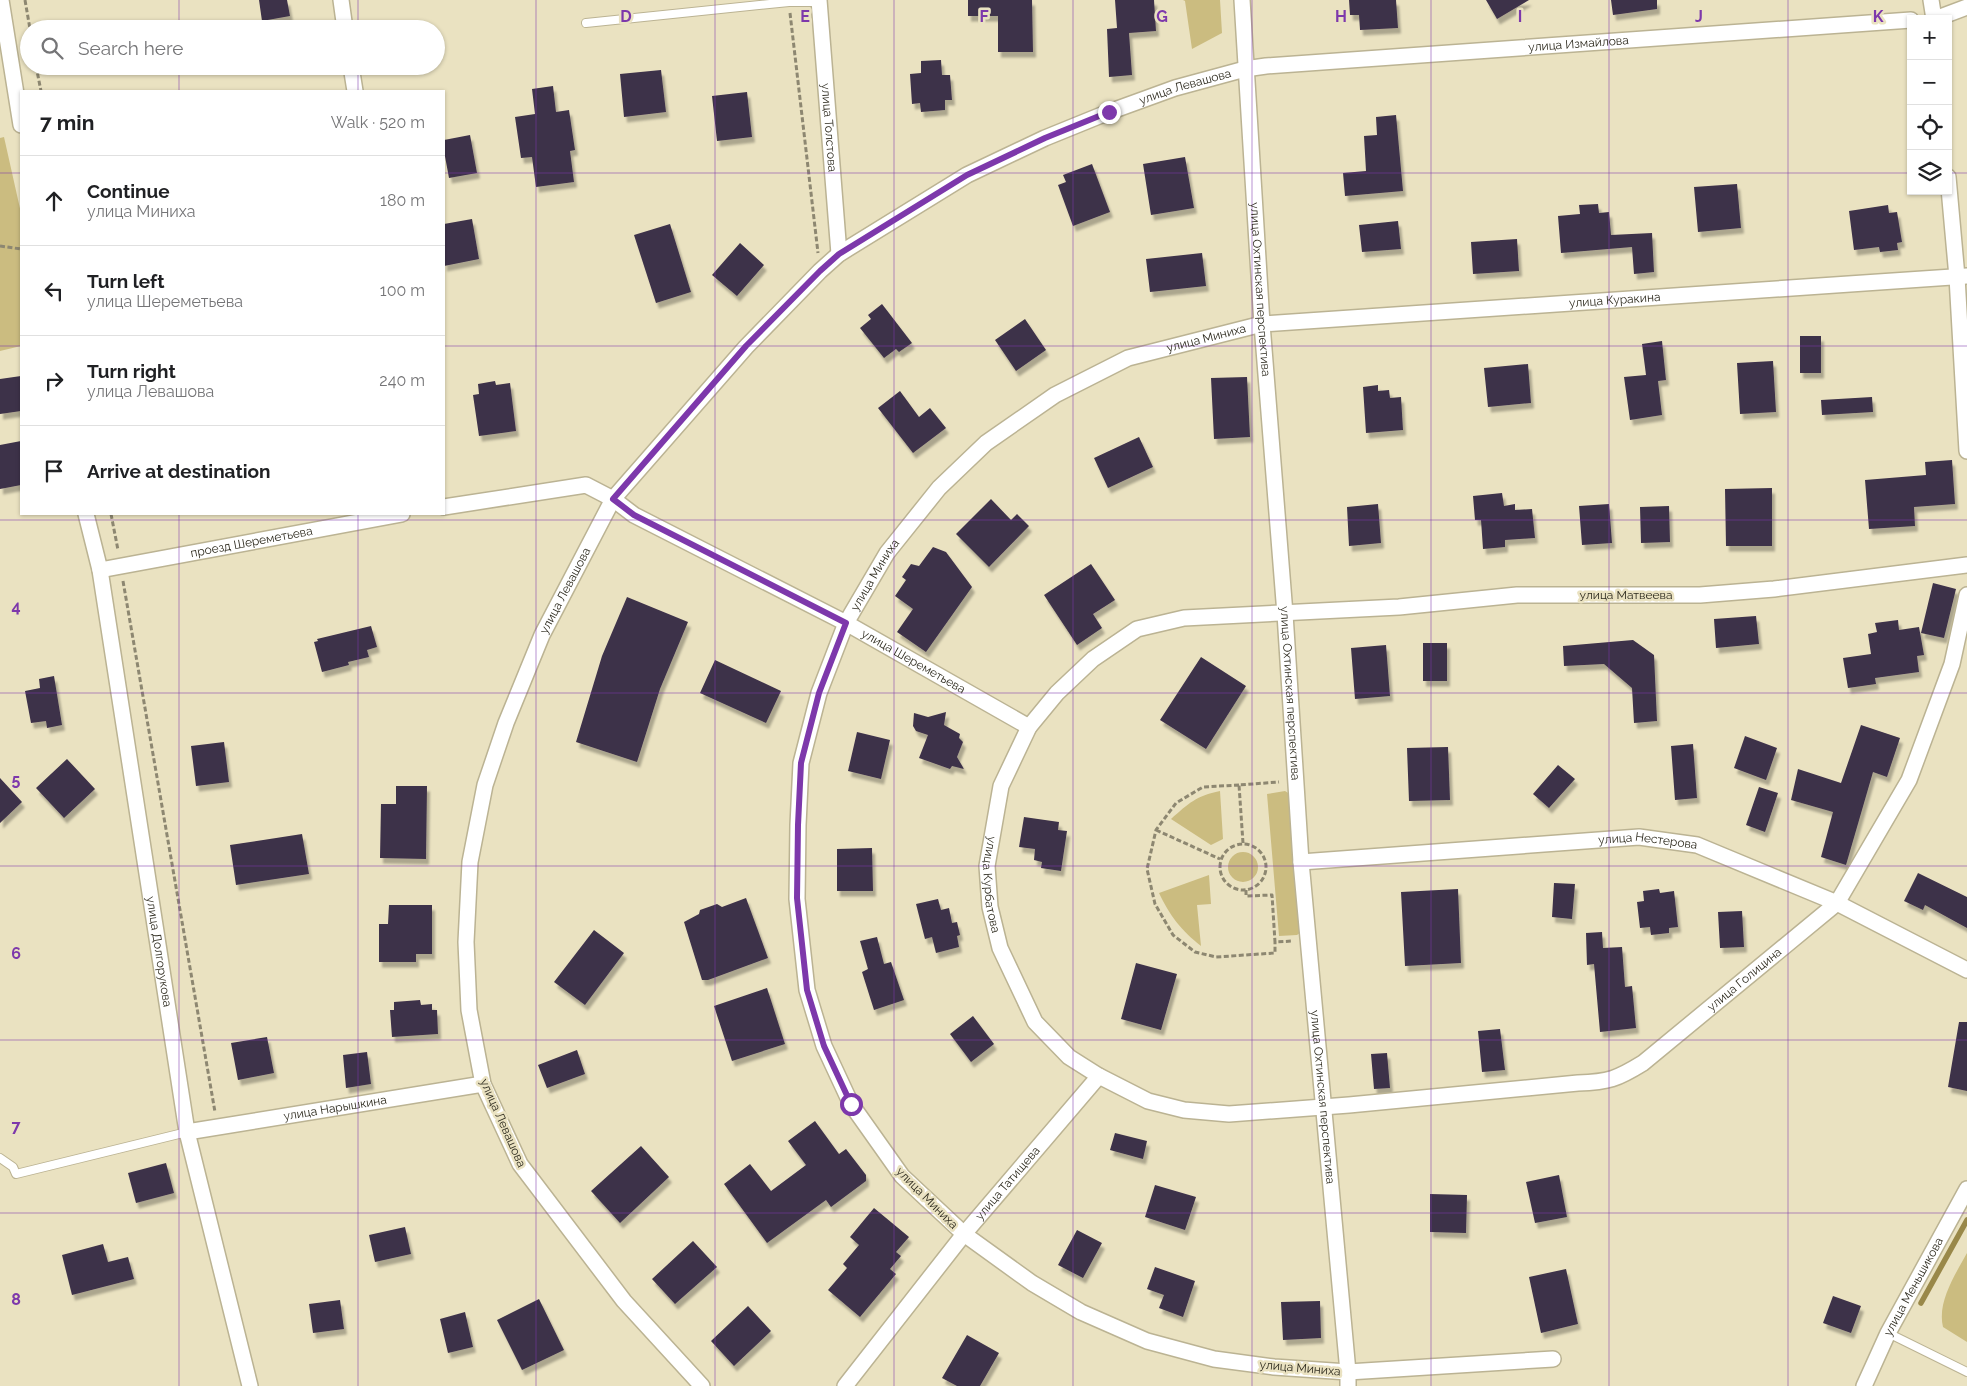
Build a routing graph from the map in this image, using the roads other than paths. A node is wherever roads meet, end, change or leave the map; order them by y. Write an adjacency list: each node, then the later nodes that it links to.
1 (1, 0): 15 (street)
2 (341, 0): 9 (street)
3 (1242, 0): 12 (street, улица Охтинская перспектива)
4 (1931, 0): 7 (street)
5 (819, 1): 11 (lane); 17 (street, улица Толстова)
6 (1967, 7): 8 (street)
7 (1933, 15)
8 (1945, 15)
9 (344, 20)
10 (1907, 20): 12 (street, улица Измайлова)
11 (586, 22)
12 (1245, 69): 17 (street, улица Левашова); 19 (street, улица Охтинская перспектива)
13 (352, 75): 14 (street)
14 (355, 90)
15 (20, 119)
16 (1950, 195): 18 (street)
17 (839, 254): 21 (street, улица Левашова)
18 (1962, 277): 19 (street, улица Куракина); 20 (street)
19 (1262, 324): 28 (street, улица Охтинская перспектива); 29 (street, улица Миниха)
20 (1967, 451)
21 (613, 499): 22 (street); 29 (street, улица Шереметьева); 35 (street, улица Левашова)
22 (445, 507)
23 (86, 515): 26 (street, улица Долгорукова)
24 (397, 515): 26 (street, проезд Шереметьева)
25 (1967, 565): 28 (street, улица Матвеева)
26 (100, 570): 37 (street, улица Долгорукова)
27 (1967, 595): 32 (street, улица Голицина)
28 (1285, 614): 30 (street, улица Курбатова); 31 (street, улица Охтинская перспектива)
29 (846, 623): 30 (street, улица Шереметьева); 40 (street, улица Миниха)
30 (1029, 727): 34 (street, улица Курбатова)
31 (1301, 862): 32 (street, улица Нестерова); 36 (street, улица Охтинская перспектива)
32 (1837, 903): 33 (street, улица Нестерова); 36 (street, улица Голицина)
33 (1967, 970)
34 (1099, 1076): 36 (street, улица Курбатова); 40 (street, улица Татищева)
35 (483, 1084): 37 (street, улица Нарышкина); 46 (street, улица Левашова)
36 (1323, 1106): 44 (street, улица Охтинская перспектива)
37 (187, 1132): 38 (lane); 45 (street, улица Долгорукова)
38 (0, 1158)
39 (1967, 1189): 41 (street, улица Меньшикова)
40 (964, 1234): 44 (street, улица Миниха); 47 (street, улица Татищева)
41 (1888, 1334): 43 (lane); 48 (street, улица Меньшикова)
42 (1553, 1359): 44 (street, улица Миниха)
43 (1967, 1372)
44 (1348, 1379)
45 (250, 1386)
46 (702, 1386)
47 (845, 1386)
48 (1864, 1386)

